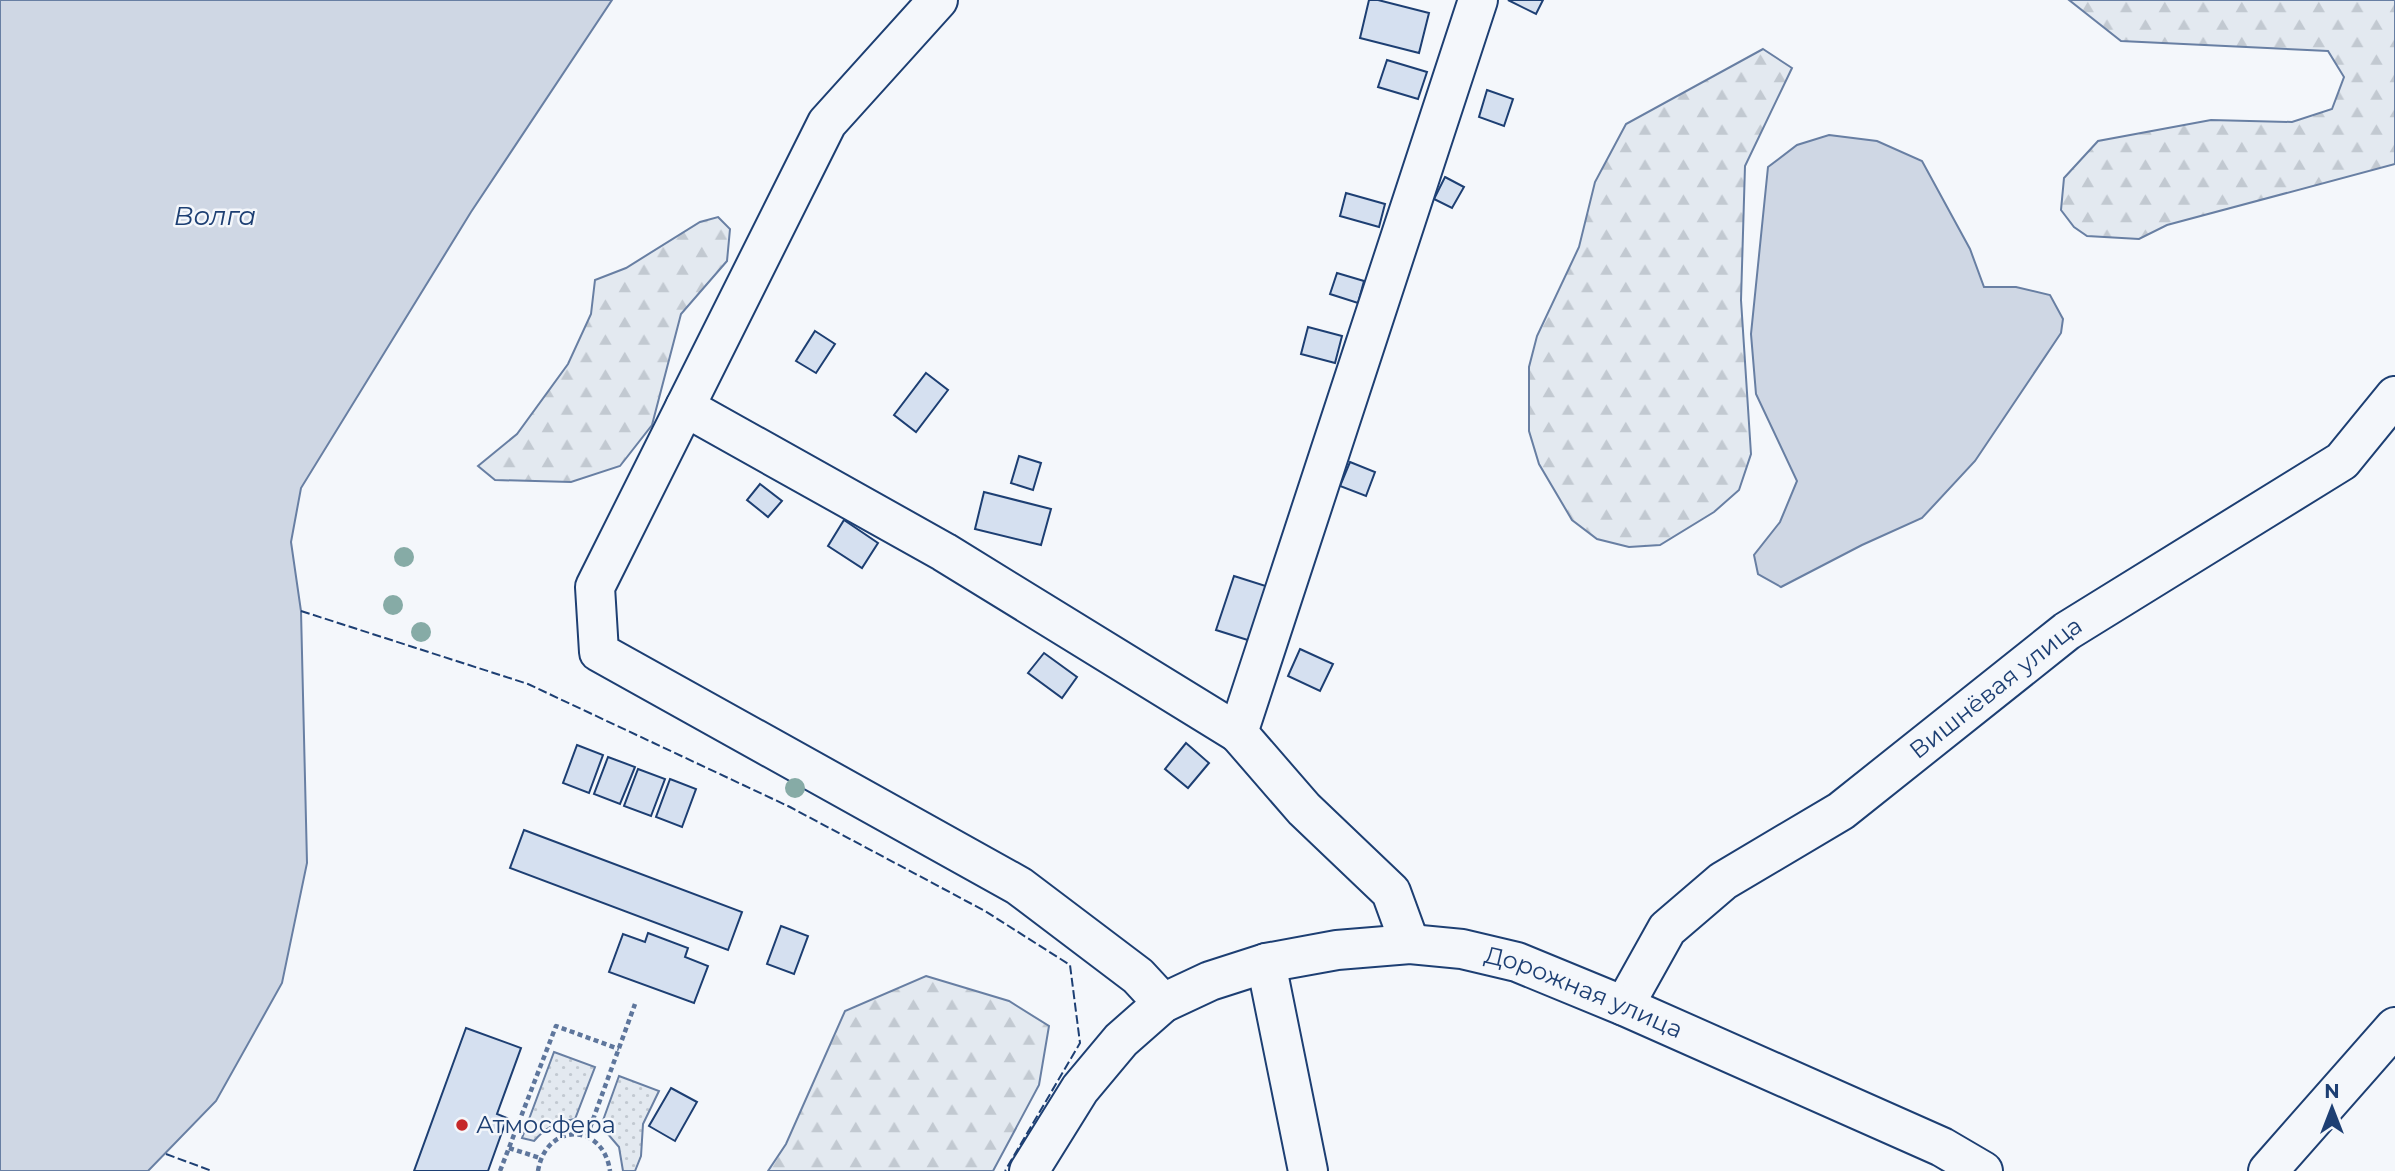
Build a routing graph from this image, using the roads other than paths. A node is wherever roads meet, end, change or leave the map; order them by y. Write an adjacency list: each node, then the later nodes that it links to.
1 (938, 0): 4 (street)
2 (1478, 0): 5 (street)
3 (2395, 396): 9 (street, Вишнёвая улица)
4 (685, 407): 5 (street); 8 (street)
5 (1238, 733): 6 (street)
6 (1410, 944): 7 (street, Дорожная улица); 9 (street, Дорожная улица)
7 (1266, 963): 8 (street, Дорожная улица); 12 (street)
8 (1163, 1003): 11 (street, Дорожная улица)
9 (1623, 1006): 13 (street, Дорожная улица)
10 (2395, 1027): 14 (street)
11 (1029, 1171)
12 (1308, 1171)
13 (1983, 1171)
14 (2268, 1171)

